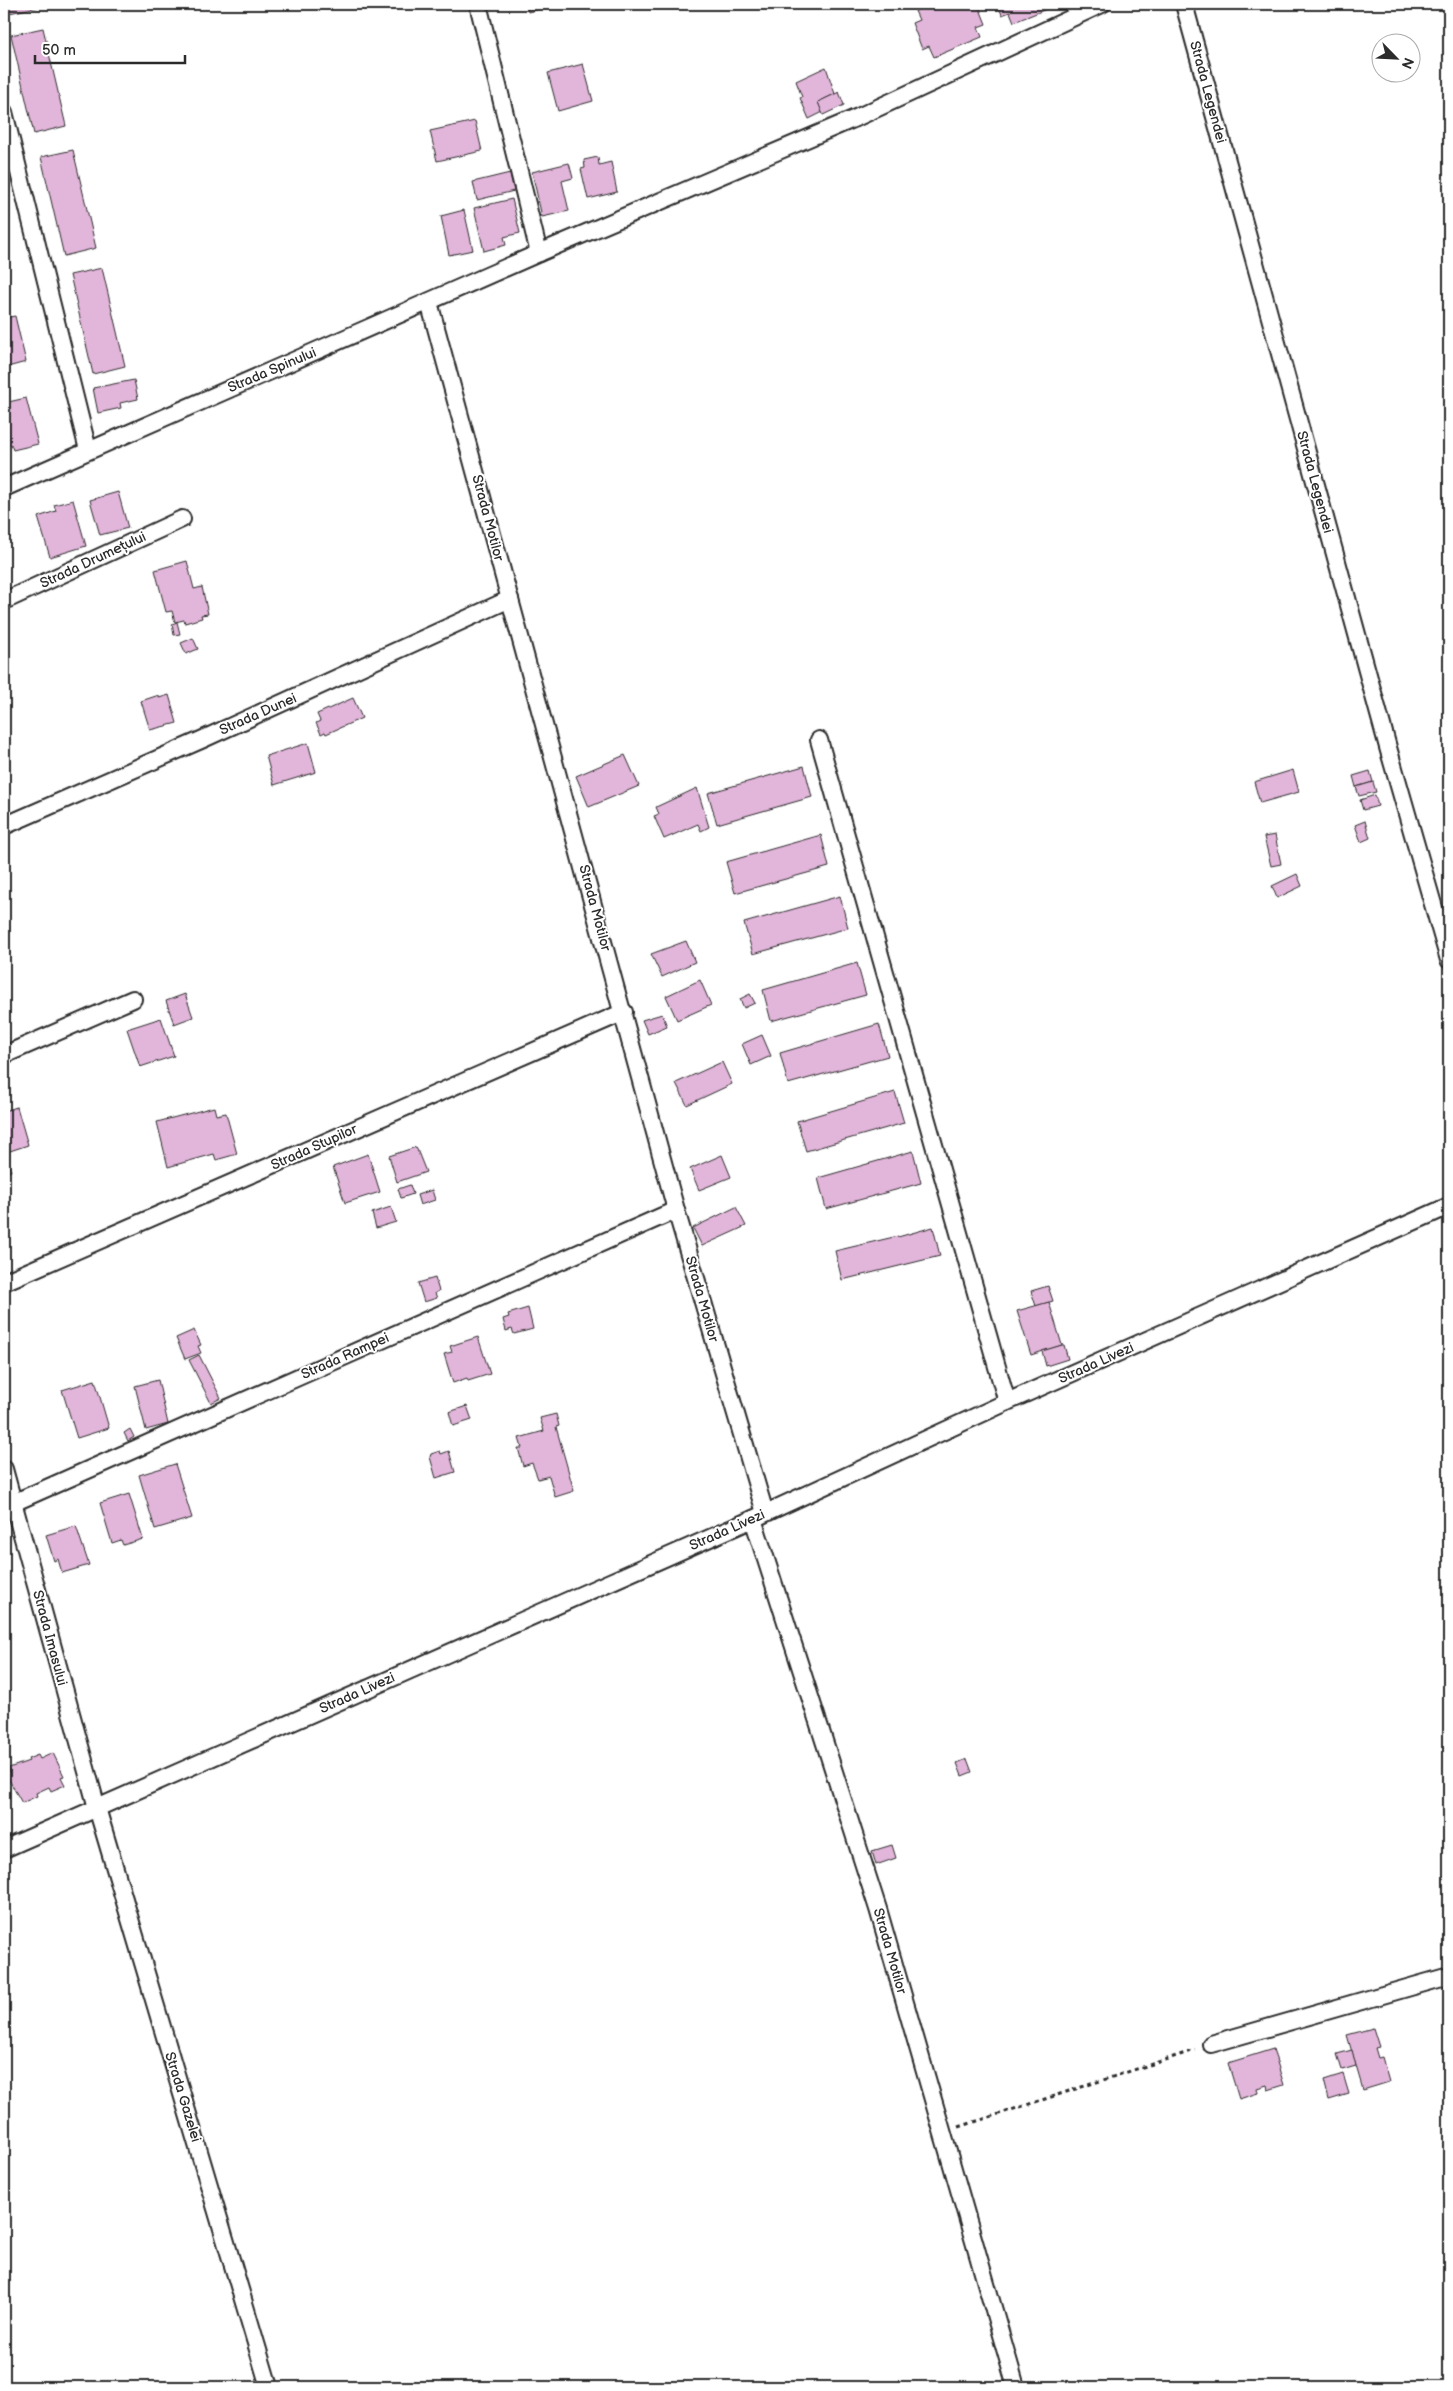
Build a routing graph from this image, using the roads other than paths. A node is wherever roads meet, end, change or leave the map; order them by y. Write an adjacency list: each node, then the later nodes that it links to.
1 (478, 4): 5 (street)
2 (1102, 4): 5 (street, Strada Spinului)
3 (1184, 4): 14 (street, Strada Legendei)
4 (4, 112): 7 (street)
5 (540, 253): 6 (street, Strada Spinului)
6 (429, 302): 7 (street, Strada Spinului); 10 (street, Strada Motilor)
7 (88, 450): 8 (street, Strada Spinului)
8 (4, 488)
9 (182, 519): 11 (street, Strada Drumețului)
10 (510, 600): 13 (street, Strada Dunei); 16 (street, Strada Motilor)
11 (4, 601)
12 (819, 740): 21 (street)
13 (4, 826)
14 (1449, 960)
15 (133, 999): 17 (street)
16 (624, 1012): 19 (street, Strada Motilor); 20 (street, Strada Stupilor)
17 (4, 1055)
18 (1449, 1206): 21 (street, Strada Livezi)
19 (676, 1210): 23 (street, Strada Rampei); 24 (street, Strada Motilor)
20 (4, 1282)
21 (1007, 1402): 24 (street, Strada Livezi)
22 (4, 1469): 23 (street, Strada Imasului)
23 (13, 1502): 25 (street, Strada Imasului)
24 (759, 1516): 25 (street, Strada Livezi); 30 (street, Strada Motilor)
25 (97, 1808): 26 (street, Strada Livezi); 29 (street, Strada Gazelei)
26 (4, 1849)
27 (1449, 1976): 28 (street)
28 (1211, 2044)
29 (269, 2387)
30 (1016, 2387)

